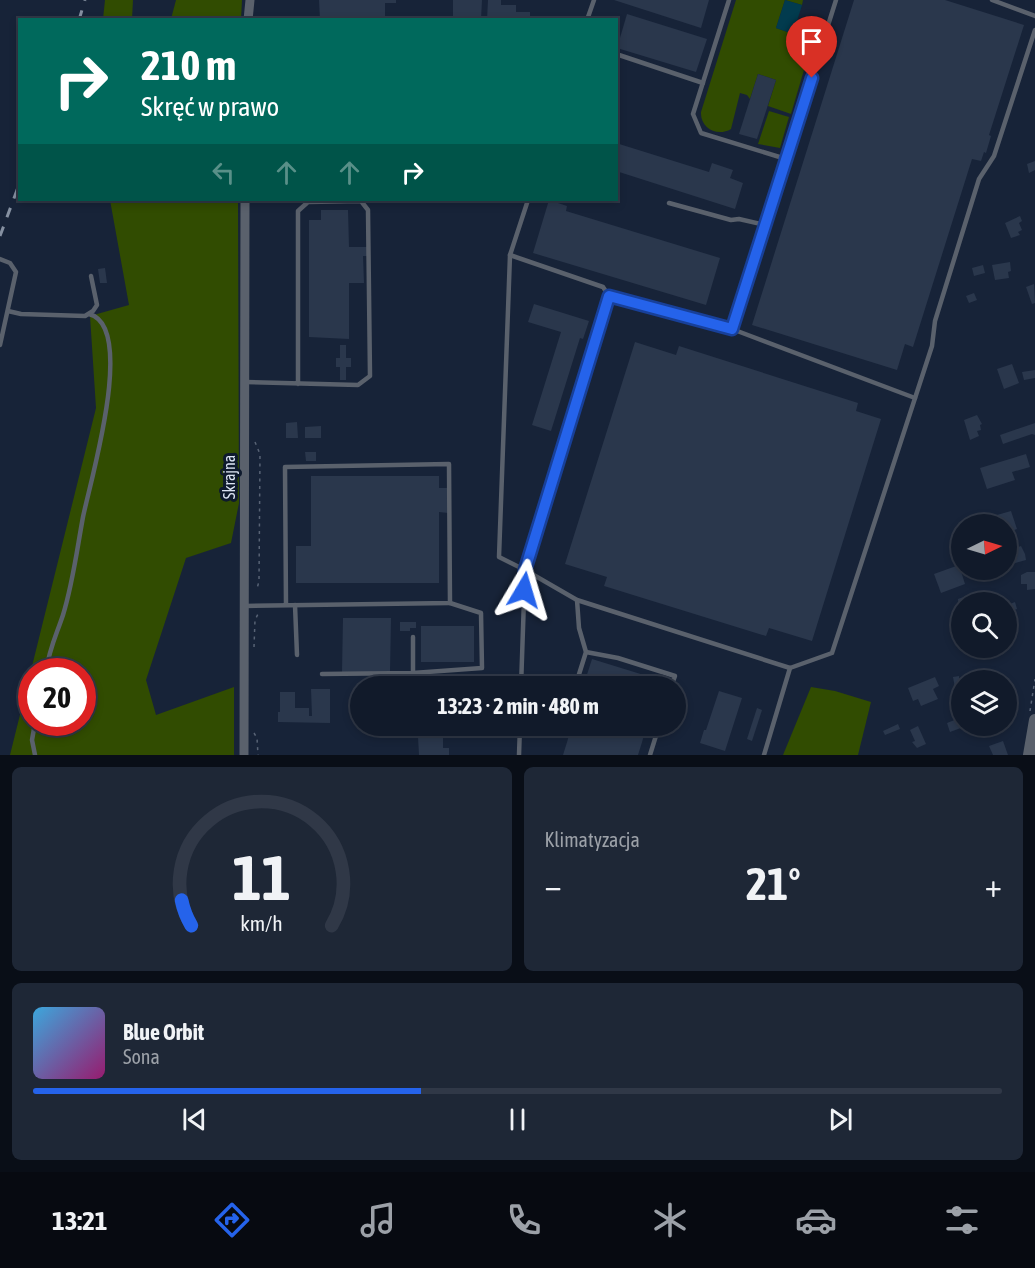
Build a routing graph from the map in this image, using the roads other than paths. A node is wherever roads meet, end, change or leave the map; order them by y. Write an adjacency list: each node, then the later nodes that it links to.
1 (250, 0): 7 (street)
2 (594, 0): 8 (lane)
3 (729, 0): 11 (lane)
4 (837, 0): 12 (lane)
5 (992, 0): 6 (lane)
6 (1035, 16)
7 (248, 18)
8 (588, 18)
9 (1035, 30): 27 (lane)
10 (618, 55): 11 (lane)
11 (702, 83): 12 (lane)
12 (786, 159): 16 (lane)
13 (245, 201): 25 (street, Skrajna)
14 (528, 201): 17 (lane)
15 (669, 202): 16 (lane)
16 (765, 225): 23 (lane)
17 (510, 255): 20 (lane); 28 (lane)
18 (0, 260): 21 (lane)
19 (91, 276): 22 (lane)
20 (609, 296): 23 (lane); 28 (lane)
21 (8, 311): 22 (lane); 24 (lane)
22 (89, 314): 37 (lane)
23 (732, 329): 27 (lane)
24 (0, 345)
25 (245, 382): 26 (lane); 33 (street, Skrajna)
26 (298, 384): 26 (lane)
27 (915, 398): 38 (lane)
28 (525, 570): 29 (lane); 41 (lane)
29 (577, 600): 35 (lane); 38 (lane)
30 (450, 603): 31 (lane); 32 (lane); 39 (lane)
31 (286, 605): 32 (lane); 33 (lane)
32 (295, 605): 36 (lane)
33 (245, 606): 49 (street, Skrajna)
34 (413, 637): 39 (lane)
35 (586, 652): 42 (lane); 43 (lane)
36 (297, 655)
37 (48, 658)
38 (790, 668): 52 (lane)
39 (413, 673): 40 (lane)
40 (322, 675)
41 (521, 676)
42 (578, 676)
43 (675, 676)
44 (1035, 720): 53 (street)
45 (33, 736): 48 (lane)
46 (519, 736): 50 (lane)
47 (656, 736): 51 (lane)
48 (35, 755)
49 (244, 755)
50 (519, 755)
51 (650, 755)
52 (764, 755)
53 (1029, 755)

